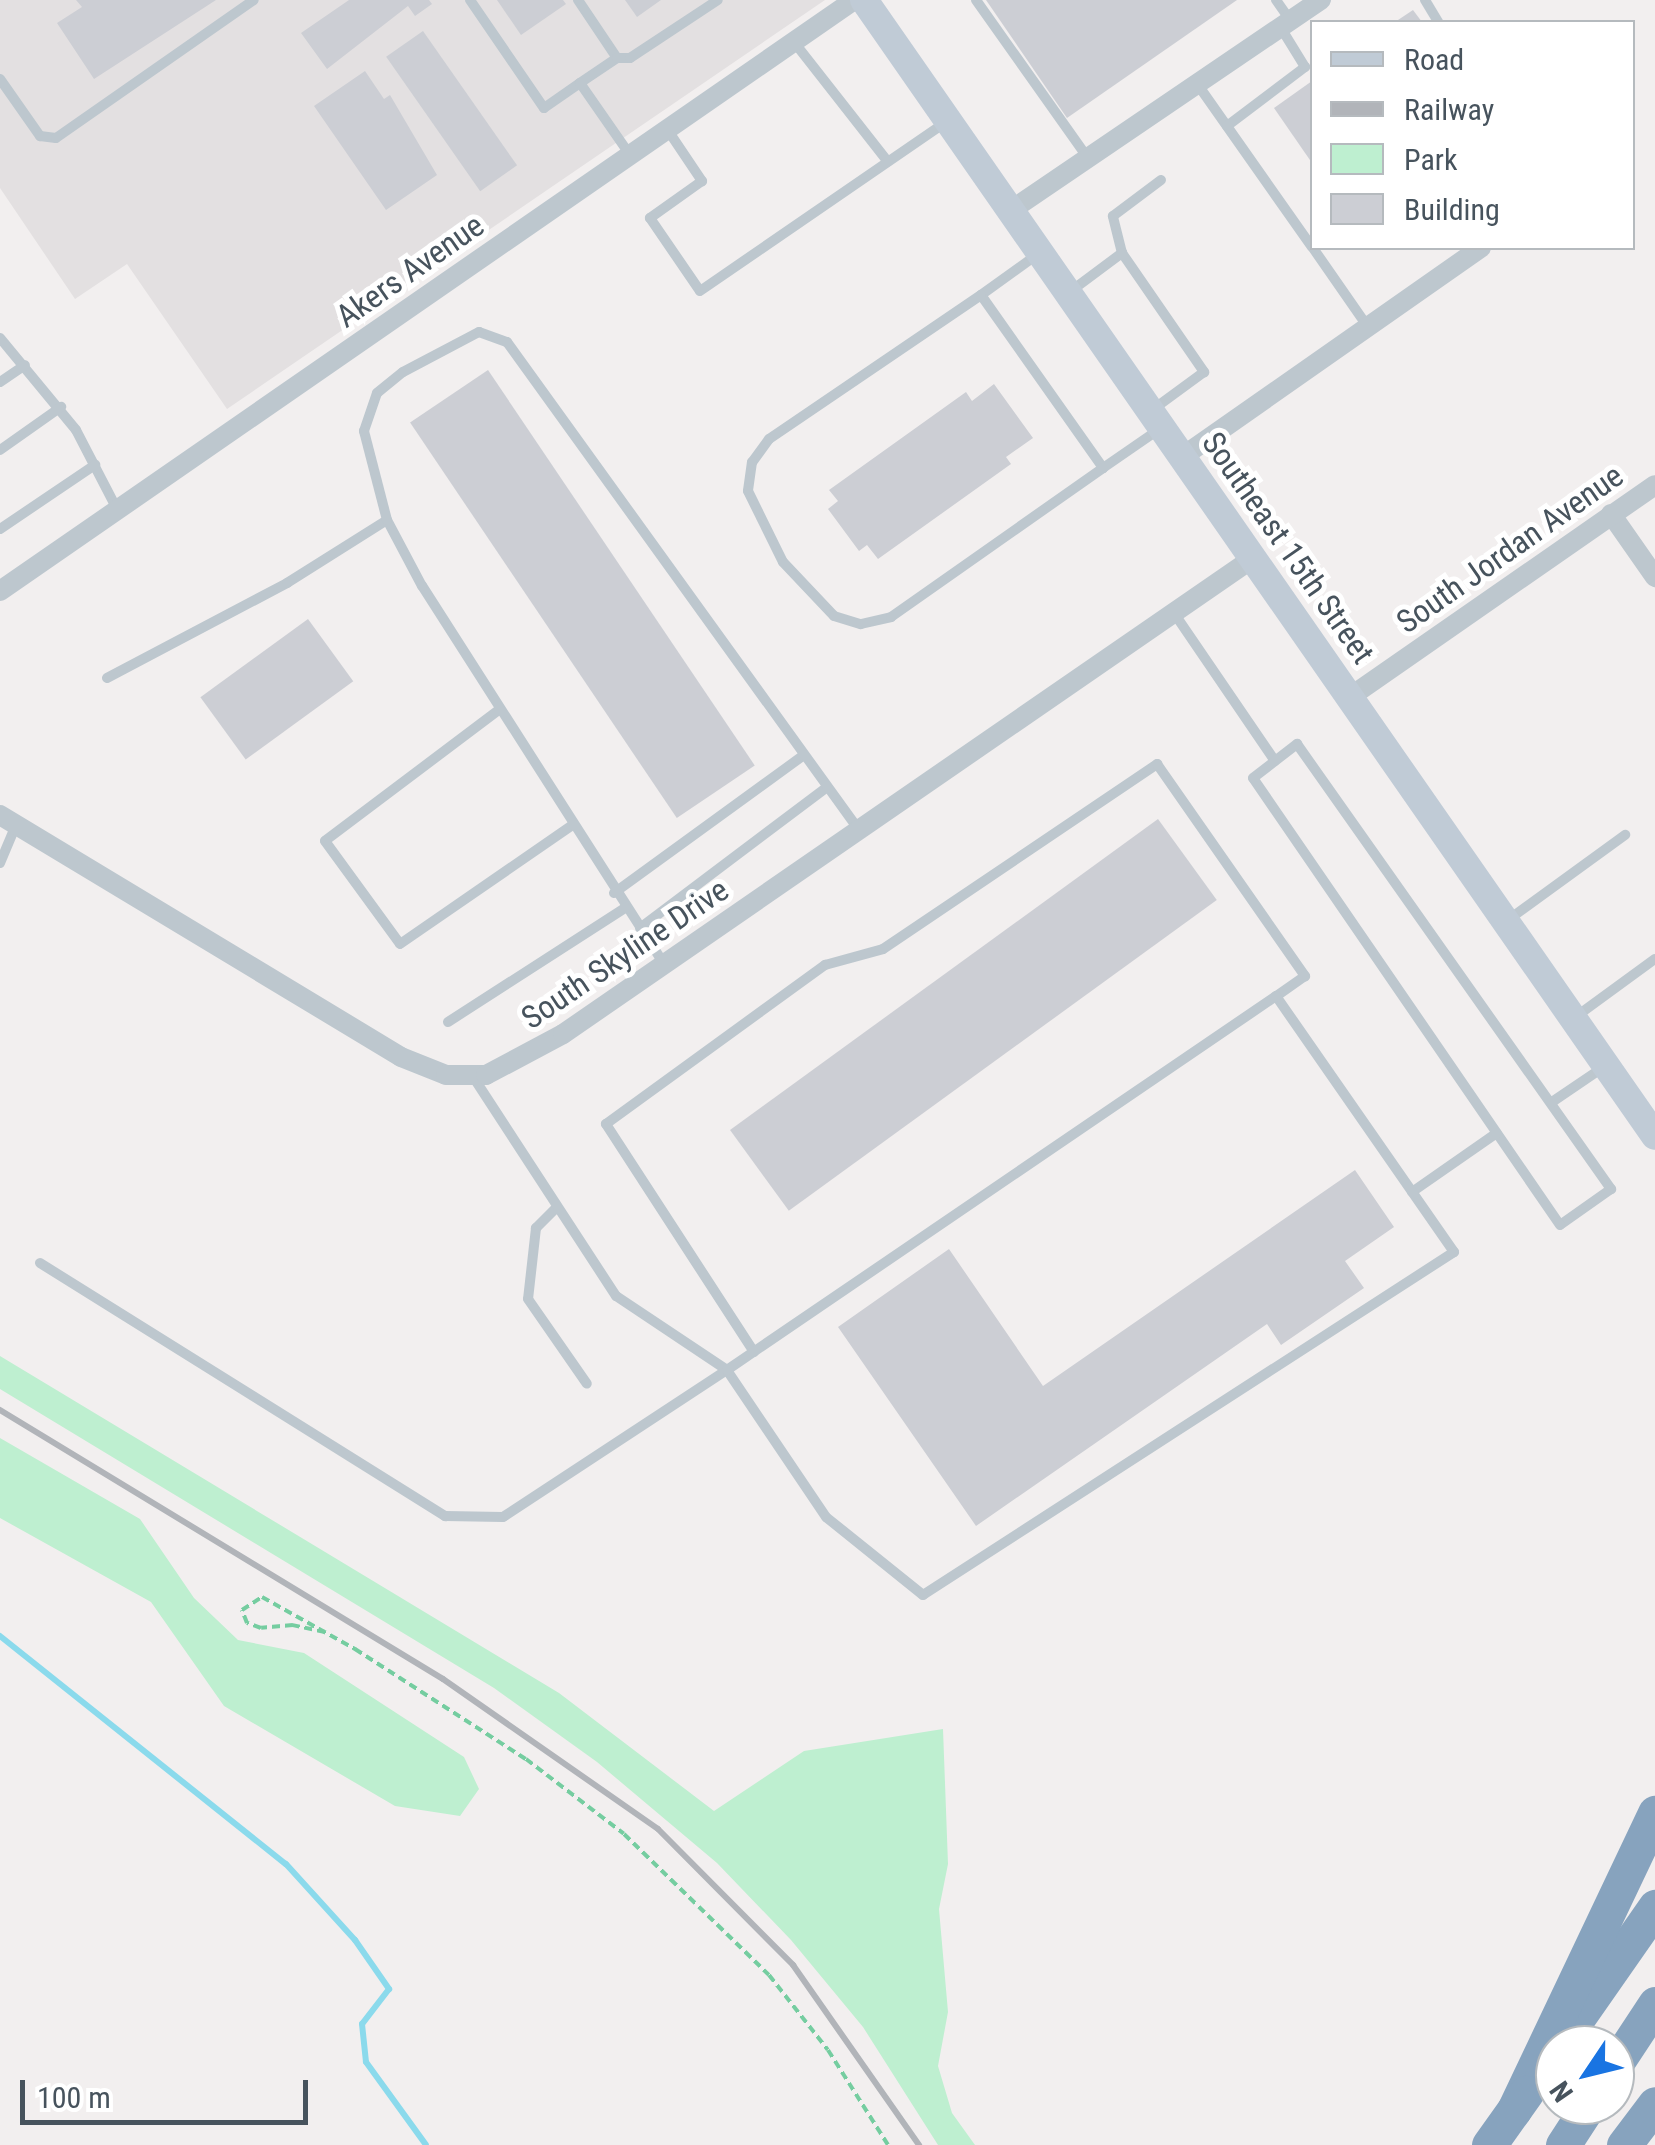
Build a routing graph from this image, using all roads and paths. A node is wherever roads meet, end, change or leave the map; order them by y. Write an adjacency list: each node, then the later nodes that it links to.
1 (254, 0): 13 (lane)
2 (470, 0): 14 (lane)
3 (578, 0): 12 (lane)
4 (718, 0): 12 (lane)
5 (854, 0): 11 (street, Akers Avenue)
6 (864, 0): 16 (main road, Southeast 15th Street)
7 (976, 0): 20 (lane)
8 (1276, 0): 10 (lane)
9 (1321, 0): 10 (street)
10 (1285, 24): 15 (street); 17 (lane)
11 (794, 42): 18 (street, Akers Avenue); 21 (lane)
12 (617, 58): 14 (lane)
13 (0, 79)
14 (580, 82): 19 (lane)
15 (1197, 84): 17 (lane); 20 (street)
16 (948, 121): 21 (lane); 23 (main road, Southeast 15th Street)
17 (1227, 126): 24 (lane)
18 (667, 129): 19 (street, Akers Avenue); 21 (lane)
19 (630, 155): 42 (street, Akers Avenue)
20 (1088, 158): 23 (street)
21 (888, 162)
22 (1161, 180): 28 (lane)
23 (1010, 210): 27 (main road, Southeast 15th Street)
24 (1310, 243)
25 (1315, 250): 31 (lane)
26 (1478, 250): 31 (street)
27 (1039, 252): 29 (main road, Southeast 15th Street); 30 (lane)
28 (1122, 253): 29 (lane); 36 (lane)
29 (1069, 292): 36 (main road, Southeast 15th Street)
30 (981, 295): 40 (lane); 40 (lane)
31 (1368, 326): 38 (street)
32 (1, 334): 33 (lane)
33 (25, 365): 34 (lane); 35 (lane)
34 (0, 382)
35 (61, 408): 37 (lane); 39 (lane)
36 (1156, 420): 38 (main road, Southeast 15th Street); 40 (lane)
37 (0, 450)
38 (1182, 457): 46 (main road, Southeast 15th Street)
39 (95, 465): 42 (lane); 45 (lane)
40 (1103, 468)
41 (1655, 485): 43 (street, South Jordan Avenue)
42 (118, 510): 48 (street, Akers Avenue)
43 (1611, 514): 47 (street); 51 (street, South Jordan Avenue)
44 (388, 520): 50 (lane); 52 (lane); 53 (lane)
45 (0, 528)
46 (1253, 558): 49 (street, South Skyline Drive); 51 (main road, Southeast 15th Street)
47 (1655, 577)
48 (0, 591)
49 (1174, 613): 54 (lane); 58 (street, South Skyline Drive)
50 (107, 678)
51 (1350, 697): 63 (main road, Southeast 15th Street)
52 (500, 709): 57 (lane); 57 (lane)
53 (804, 756): 55 (lane); 61 (lane)
54 (1275, 760): 72 (lane); 73 (lane)
55 (827, 787): 58 (lane); 64 (lane)
56 (8, 820): 60 (lane); 71 (street)
57 (571, 826): 61 (lane)
58 (859, 830): 66 (street, South Skyline Drive)
59 (1625, 835): 63 (lane)
60 (0, 862)
61 (614, 893): 62 (lane)
62 (625, 908): 64 (lane); 69 (lane)
63 (1506, 921): 68 (main road, Southeast 15th Street)
64 (640, 928): 66 (lane)
65 (1655, 959): 68 (lane)
66 (664, 964): 71 (street, South Skyline Drive)
67 (1276, 996): 75 (lane); 78 (lane); 78 (lane)
68 (1573, 1018): 70 (main road, Southeast 15th Street)
69 (448, 1022)
70 (1606, 1065): 72 (lane); 74 (main road, Southeast 15th Street)
71 (472, 1076): 76 (lane)
72 (1552, 1102): 73 (lane)
73 (1497, 1133): 75 (lane)
74 (1655, 1136)
75 (1412, 1192): 79 (lane)
76 (557, 1207): 79 (lane); 80 (lane)
77 (40, 1263): 79 (lane)
78 (754, 1352): 79 (lane)
79 (728, 1370)
80 (587, 1384)
81 (324, 1632): 81 (path); 90 (path)
82 (1655, 1813): 89 (highway)
83 (1655, 1907): 85 (highway)
84 (1655, 2004): 86 (highway)
85 (1573, 2025)
86 (1635, 2035)
87 (1535, 2080): 89 (highway)
88 (1655, 2104): 92 (highway)
89 (1514, 2110): 91 (highway)
90 (888, 2145)
91 (1488, 2145)
92 (1624, 2145)

